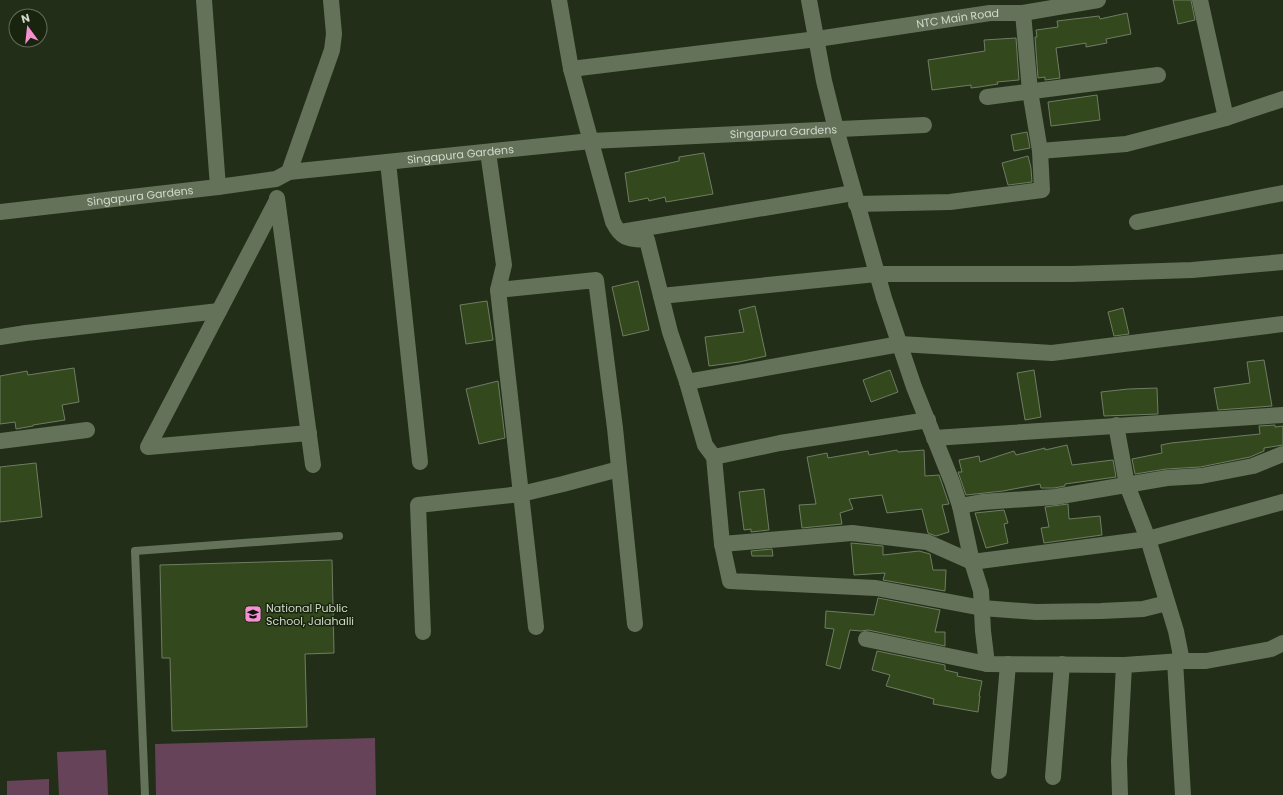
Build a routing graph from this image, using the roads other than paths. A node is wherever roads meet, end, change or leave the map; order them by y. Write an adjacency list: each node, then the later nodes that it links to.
1 (204, 0): 23 (street)
2 (331, 0): 22 (street)
3 (559, 0): 10 (street)
4 (809, 0): 9 (street)
5 (1098, 0): 8 (street, NTC Main Road)
6 (1200, 0): 15 (street)
7 (990, 6): 8 (street, NTC Main Road); 9 (street, NTC Main Road)
8 (1023, 13): 12 (street)
9 (817, 39): 10 (street, NTC Main Road); 17 (street)
10 (571, 69): 18 (street)
11 (1158, 75): 12 (street)
12 (1030, 91): 13 (street); 19 (street)
13 (987, 97)
14 (1283, 99): 15 (street)
15 (1226, 118): 19 (street)
16 (924, 125): 17 (street, Singapura Gardens)
17 (836, 129): 18 (street, Singapura Gardens); 25 (street)
18 (591, 141): 20 (street, Singapura Gardens); 29 (street)
19 (1040, 151): 25 (street)
20 (488, 152): 21 (street, Singapura Gardens); 32 (street)
21 (388, 162): 22 (street, Singapura Gardens); 48 (street)
22 (283, 175): 23 (street, Singapura Gardens); 26 (street)
23 (218, 187): 27 (street, Singapura Gardens)
24 (1283, 193): 28 (street)
25 (855, 198): 29 (street); 31 (street)
26 (277, 200): 34 (street); 43 (street)
27 (0, 212)
28 (1137, 222)
29 (618, 232): 33 (street)
30 (1283, 262): 31 (street)
31 (876, 274): 33 (street); 37 (street)
32 (498, 290): 50 (street); 52 (street)
33 (661, 296): 38 (street)
34 (219, 311): 36 (street); 43 (street)
35 (1283, 324): 37 (street)
36 (0, 337)
37 (900, 344): 38 (street); 40 (street)
38 (687, 382): 47 (street)
39 (1283, 415): 41 (street)
40 (928, 420): 44 (street); 47 (street)
41 (1116, 426): 44 (street); 51 (street)
42 (87, 430): 45 (street)
43 (309, 433): 49 (street)
44 (934, 438): 54 (street)
45 (0, 441)
46 (1283, 454): 51 (street)
47 (714, 457): 57 (street)
48 (420, 462)
49 (313, 465)
50 (619, 469): 52 (street); 61 (street)
51 (1127, 485): 54 (street); 56 (street)
52 (521, 494): 62 (street); 63 (street)
53 (1283, 502): 56 (street)
54 (960, 506): 58 (street)
55 (339, 536): 73 (lane)
56 (1148, 539): 58 (street); 59 (street)
57 (722, 544): 58 (street); 60 (street)
58 (972, 562): 60 (street)
59 (1168, 603): 60 (street); 66 (street)
60 (982, 608): 67 (street)
61 (635, 624)
62 (536, 627)
63 (423, 632)
64 (866, 639): 67 (street)
65 (1283, 644): 66 (street)
66 (1179, 661): 70 (street); 75 (street)
67 (987, 664): 68 (street)
68 (1008, 664): 69 (street); 71 (street)
69 (1062, 664): 70 (street); 72 (street)
70 (1124, 665): 74 (street)
71 (999, 771)
72 (1053, 777)
73 (145, 795)
74 (1120, 795)
75 (1183, 795)

